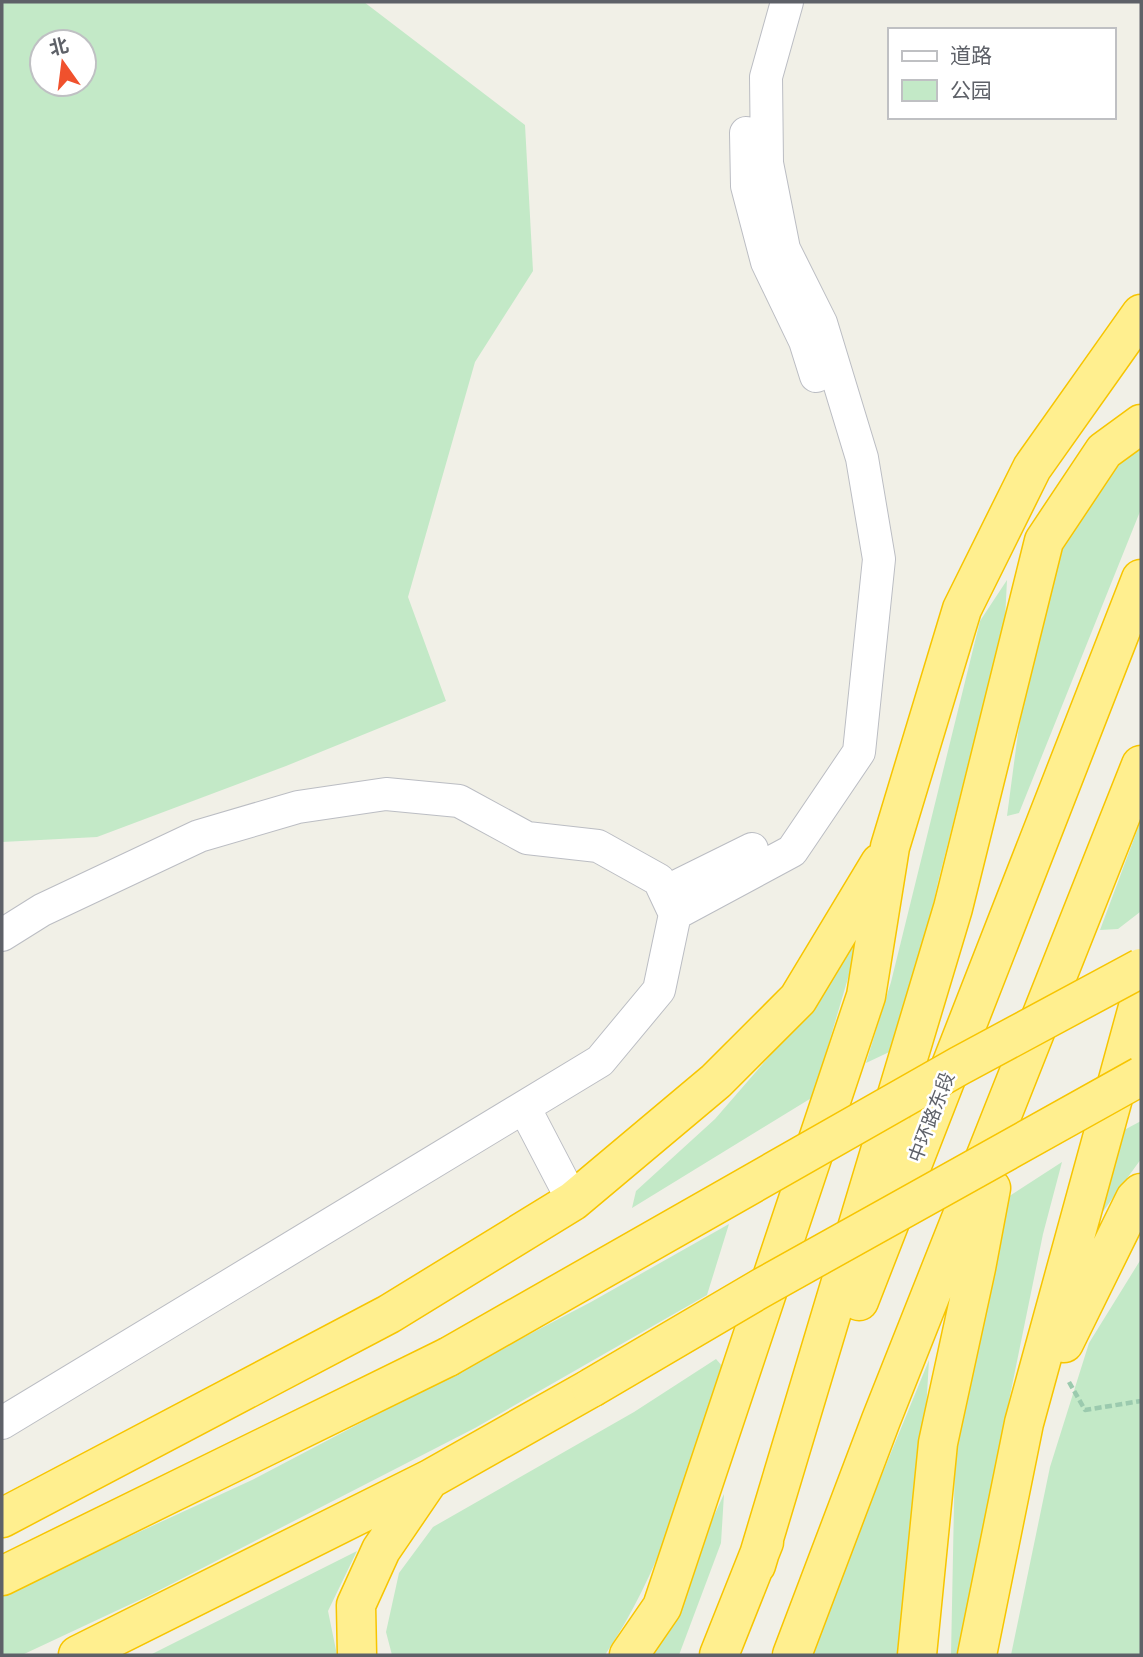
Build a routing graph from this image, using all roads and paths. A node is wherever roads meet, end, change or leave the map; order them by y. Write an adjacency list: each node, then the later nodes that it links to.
1 (767, 2): 8 (street)
2 (787, 2): 8 (street)
3 (1141, 314): 7 (highway)
4 (1141, 424): 23 (highway)
5 (1141, 579): 23 (highway, 中环路东段)
6 (1141, 765): 14 (highway)
7 (890, 846): 16 (highway); 27 (highway)
8 (670, 903): 9 (street); 13 (street)
9 (2, 935)
10 (1141, 968): 24 (highway, bridge)
11 (1141, 996): 20 (highway)
12 (1141, 1076): 21 (highway, bridge)
13 (524, 1107): 16 (street); 19 (street)
14 (1005, 1108): 29 (highway); 30 (highway)
15 (1141, 1193): 17 (highway)
16 (573, 1201): 22 (highway)
17 (1056, 1360): 18 (path); 20 (highway)
18 (1141, 1401)
19 (2, 1423)
20 (1024, 1423): 31 (highway)
21 (430, 1479): 25 (highway); 26 (highway)
22 (2, 1518)
23 (756, 1564): 28 (highway, 中环路东段)
24 (2, 1576)
25 (78, 1655)
26 (357, 1655)
27 (629, 1655)
28 (719, 1655)
29 (792, 1655)
30 (917, 1655)
31 (977, 1655)

